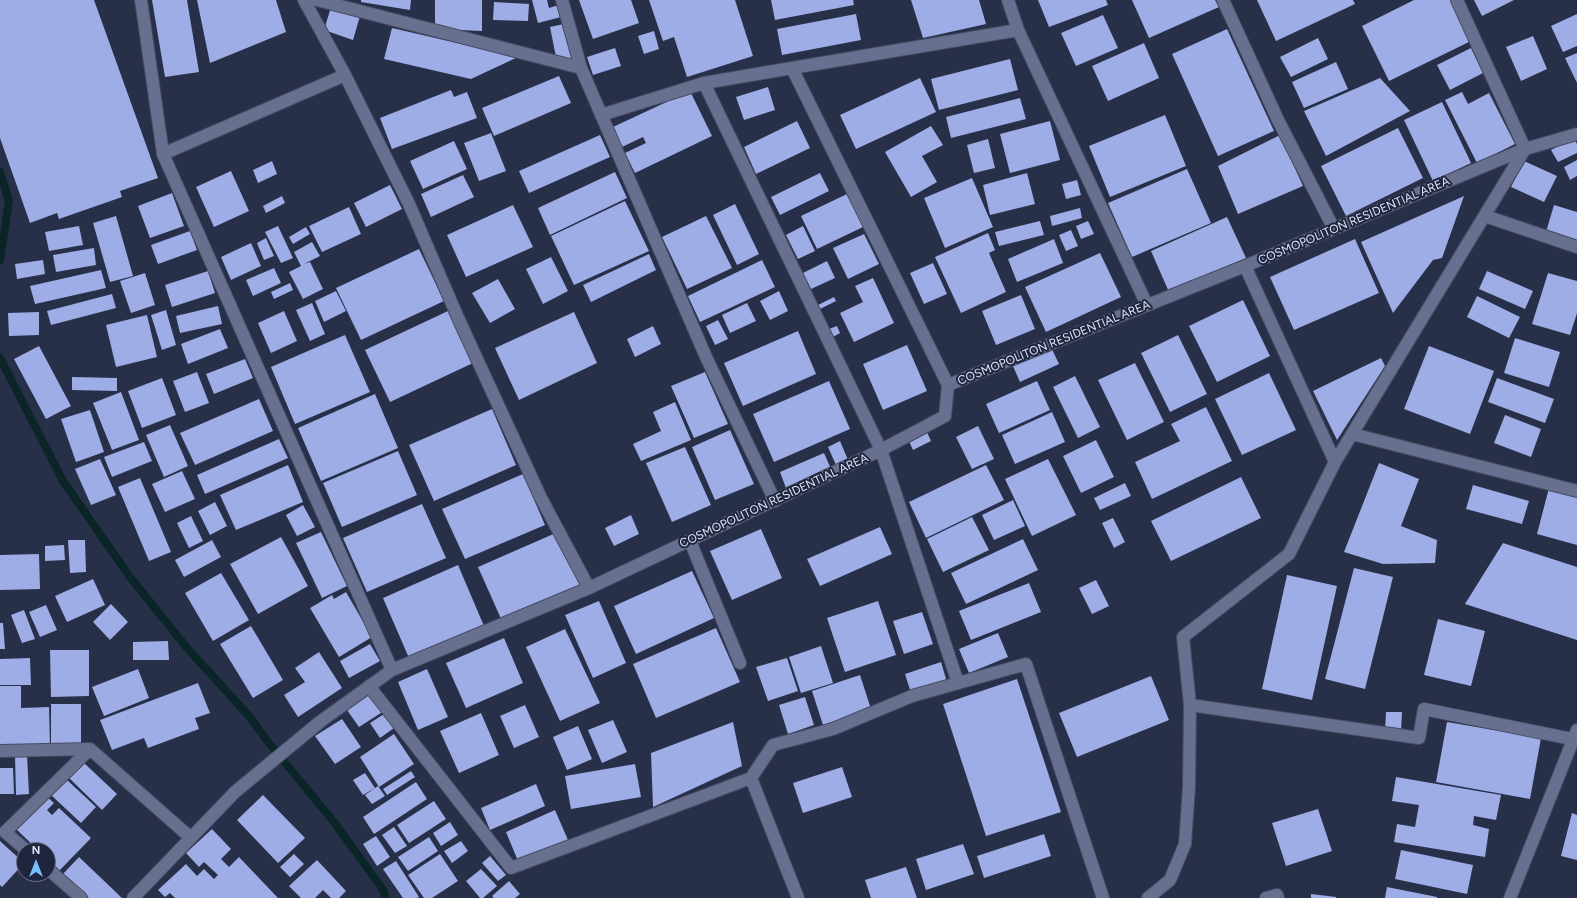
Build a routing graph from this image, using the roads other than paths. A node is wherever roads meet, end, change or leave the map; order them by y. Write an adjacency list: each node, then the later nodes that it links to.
1 (141, 0): 16 (street)
2 (304, 0): 11 (street)
3 (317, 0): 9 (street)
4 (562, 0): 9 (street)
5 (1008, 0): 8 (street)
6 (1223, 0): 18 (street)
7 (1457, 0): 15 (street)
8 (1018, 30): 10 (street); 21 (street)
9 (581, 68): 13 (street)
10 (792, 68): 12 (street); 22 (street)
11 (345, 75): 16 (street); 29 (street)
12 (704, 83): 13 (street); 24 (street)
13 (601, 115): 27 (street)
14 (1577, 134): 15 (street, COSMOPOLITON RESIDENTIAL AREA)
15 (1525, 149): 17 (street); 18 (street, COSMOPOLITON RESIDENTIAL AREA)
16 (163, 154): 31 (street)
17 (1485, 216): 19 (street); 23 (street)
18 (1334, 230): 20 (street, COSMOPOLITON RESIDENTIAL AREA)
19 (1577, 247)
20 (1245, 266): 21 (street, COSMOPOLITON RESIDENTIAL AREA); 25 (street)
21 (1147, 305): 22 (street, COSMOPOLITON RESIDENTIAL AREA)
22 (948, 385): 24 (street, COSMOPOLITON RESIDENTIAL AREA)
23 (1352, 434): 25 (street); 26 (street)
24 (881, 450): 27 (street, COSMOPOLITON RESIDENTIAL AREA); 32 (street)
25 (1335, 462): 34 (street)
26 (1577, 491)
27 (775, 501): 28 (street, COSMOPOLITON RESIDENTIAL AREA)
28 (690, 541): 29 (street, COSMOPOLITON RESIDENTIAL AREA); 30 (street)
29 (589, 588): 31 (street, COSMOPOLITON RESIDENTIAL AREA)
30 (740, 663)
31 (392, 670): 33 (street, COSMOPOLITON RESIDENTIAL AREA)
32 (958, 683): 38 (street); 45 (street)
33 (370, 686): 38 (street); 39 (street, COSMOPOLITON RESIDENTIAL AREA)
34 (1190, 705): 35 (street); 46 (street)
35 (1574, 734): 49 (street)
36 (90, 749): 37 (street); 39 (street); 40 (street)
37 (0, 751)
38 (751, 778): 44 (street)
39 (191, 838): 43 (street)
40 (17, 842)
41 (56, 876): 42 (street)
42 (81, 898)
43 (133, 898)
44 (798, 898)
45 (1104, 898)
46 (1148, 898)
47 (1266, 898): 48 (street)
48 (1278, 898)
49 (1510, 898)

